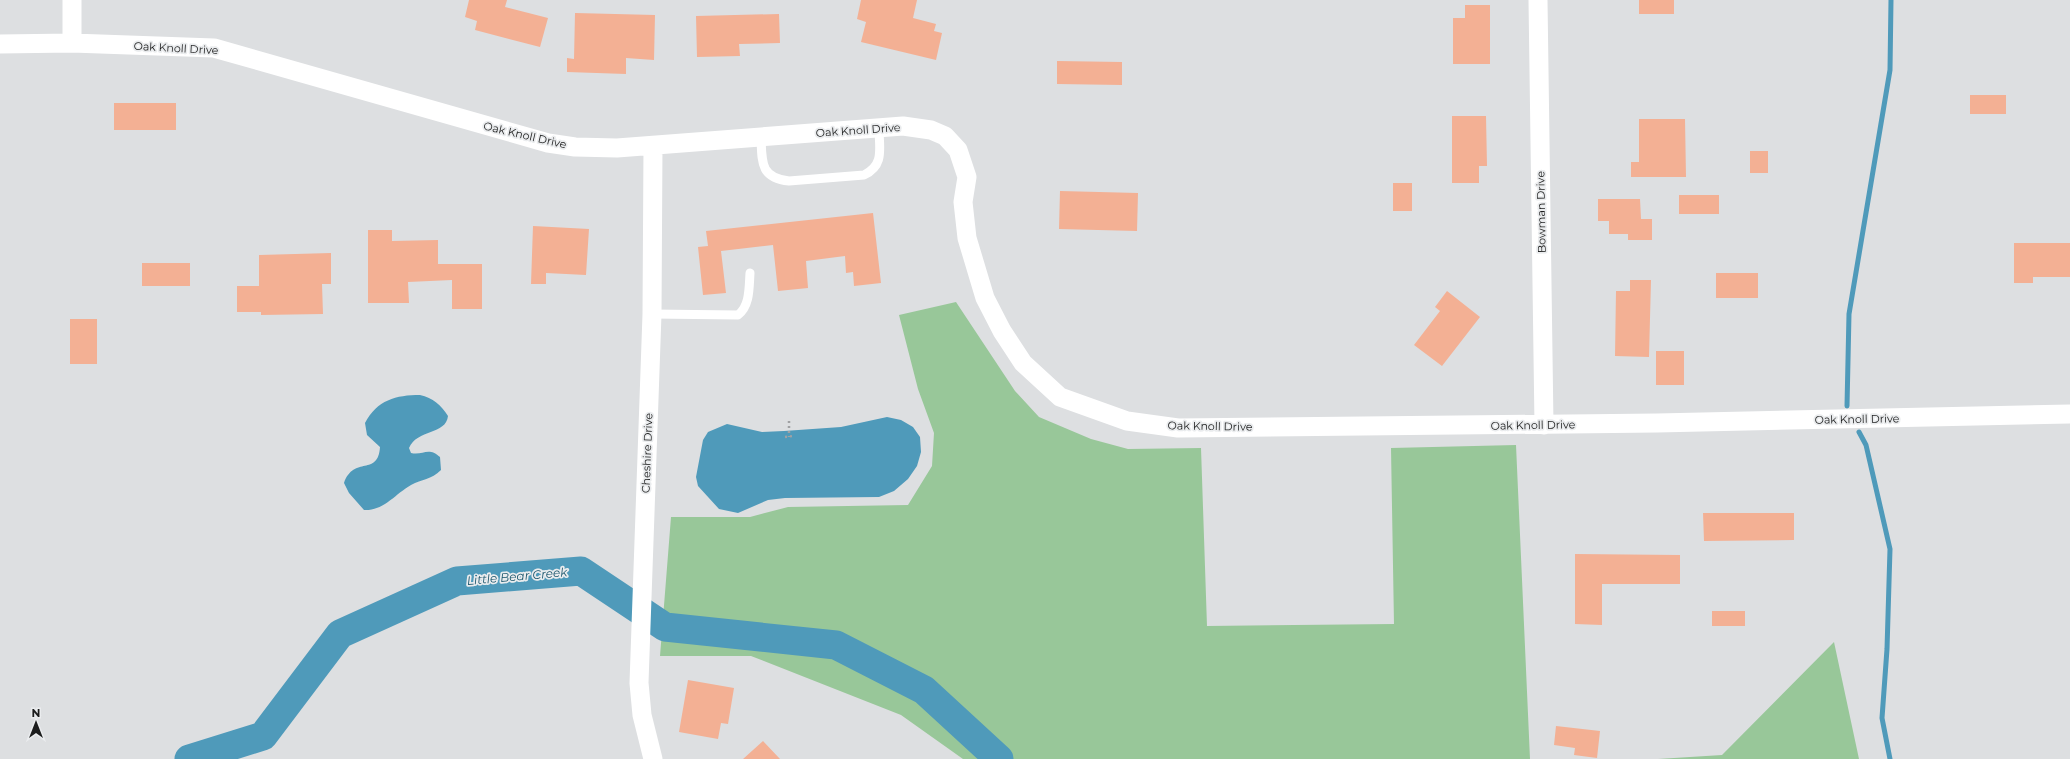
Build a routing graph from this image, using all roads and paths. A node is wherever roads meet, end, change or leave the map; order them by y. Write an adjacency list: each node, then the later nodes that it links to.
1 (72, 0): 3 (street)
2 (1538, 0): 12 (street, Bowman Drive)
3 (72, 43): 4 (street, Oak Knoll Drive); 7 (street, Oak Knoll Drive)
4 (0, 44)
5 (879, 128): 6 (street, Oak Knoll Drive); 6 (lane); 12 (street, Oak Knoll Drive)
6 (761, 137): 7 (street, Oak Knoll Drive)
7 (653, 146): 9 (street, Cheshire Drive)
8 (750, 273): 9 (lane)
9 (652, 314): 14 (street, Cheshire Drive)
10 (2070, 414): 12 (street, Oak Knoll Drive)
11 (789, 421): 13 (path)
12 (1544, 425)
13 (793, 436)
14 (653, 759)

